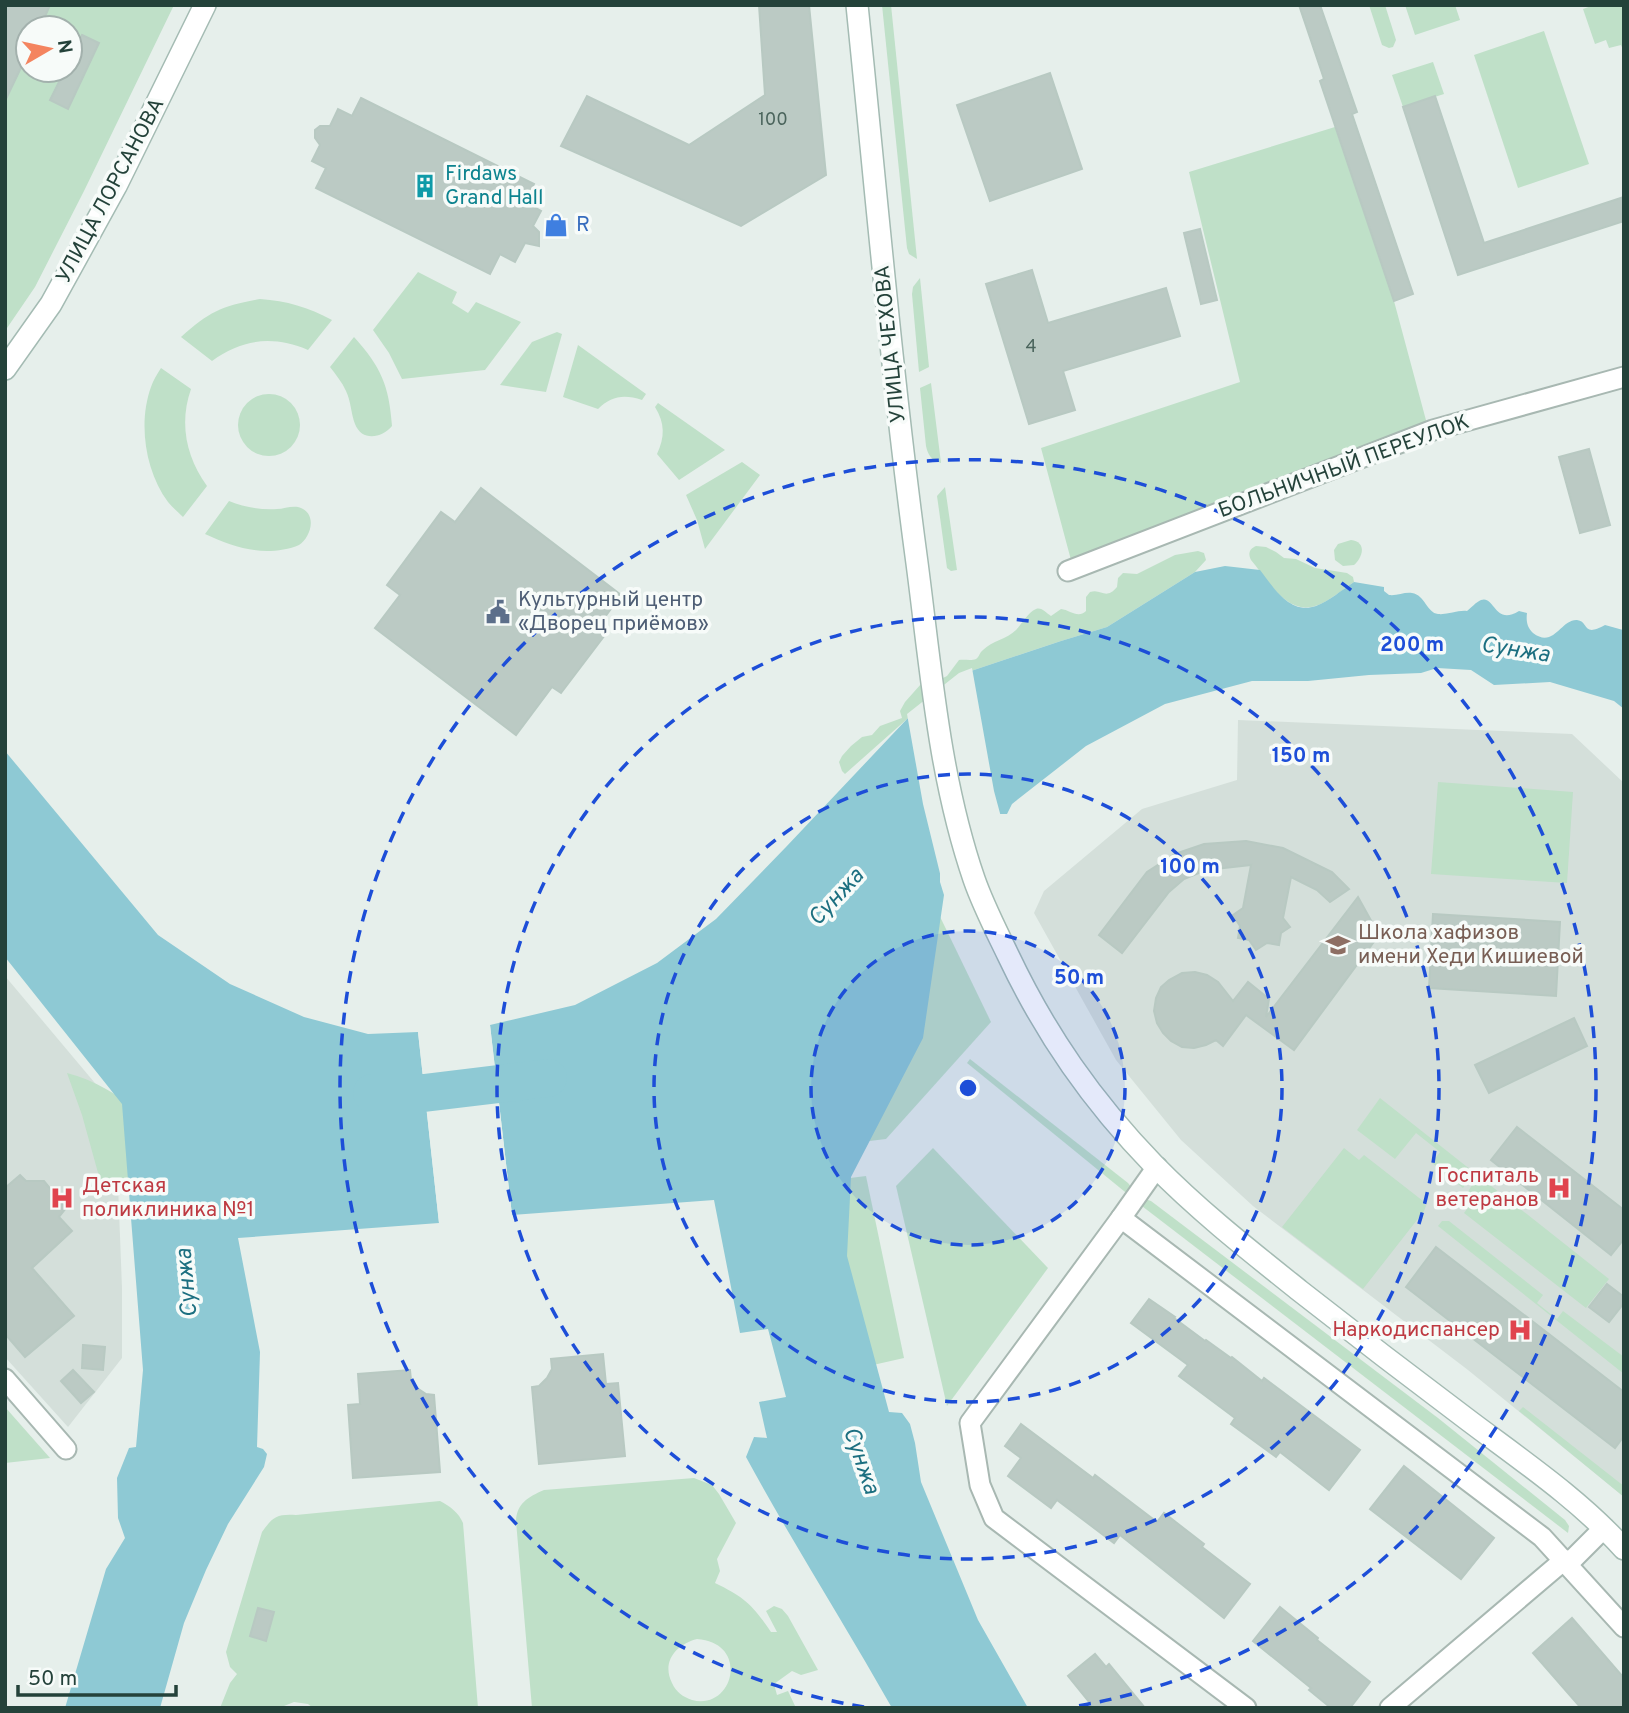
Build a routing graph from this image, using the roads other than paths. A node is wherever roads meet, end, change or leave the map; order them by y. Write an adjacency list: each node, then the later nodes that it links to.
1 (205, 5): 3 (main road, УЛИЦА ЛОРСАНОВА)
2 (857, 5): 6 (main road, УЛИЦА ЧЕХОВА)
3 (5, 369)
4 (1624, 377): 5 (street, БОЛЬНИЧНЫЙ ПЕРЕУЛОК)
5 (1068, 571)
6 (1157, 1167): 7 (street); 10 (main road, УЛИЦА ЧЕХОВА)
7 (1121, 1218): 11 (street); 13 (street)
8 (5, 1379): 9 (street)
9 (66, 1449)
10 (1616, 1536): 11 (street)
11 (1563, 1561): 12 (street); 14 (street)
12 (1624, 1627)
13 (1246, 1708)
14 (1391, 1708)

